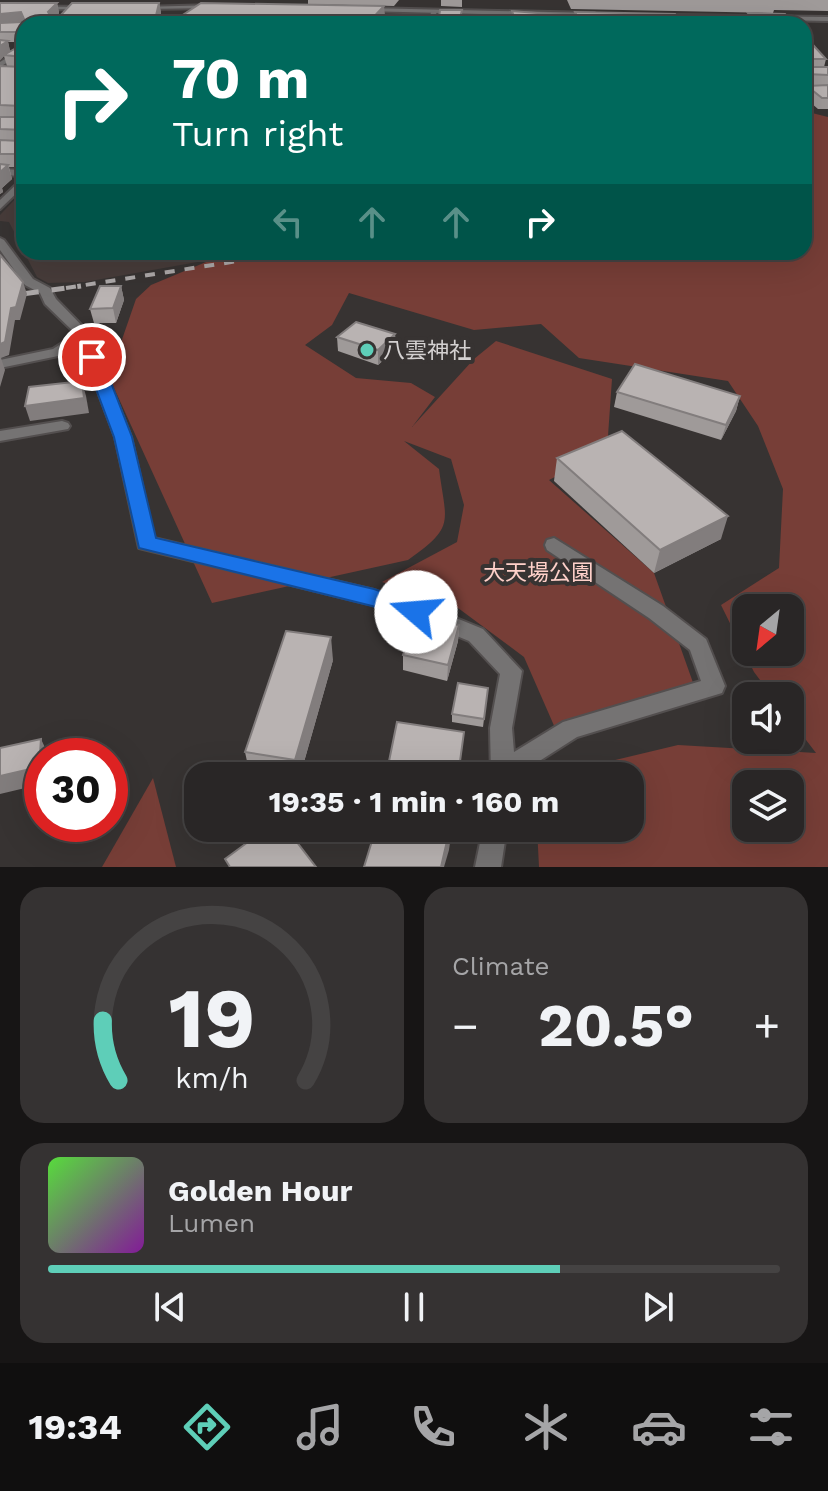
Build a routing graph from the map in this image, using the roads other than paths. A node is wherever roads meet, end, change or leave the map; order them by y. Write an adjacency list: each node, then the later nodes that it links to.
1 (204, 7): 2 (street); 6 (street); 11 (street)
2 (226, 7)
3 (0, 8): 4 (street)
4 (70, 9): 5 (street); 10 (street)
5 (89, 9)
6 (131, 9)
7 (354, 10): 8 (street)
8 (434, 11): 9 (street); 12 (street)
9 (603, 15)
10 (63, 16)
11 (195, 16)
12 (432, 16)
13 (12, 46): 14 (street)
14 (16, 47)
15 (16, 189): 16 (street)
16 (0, 206)
17 (0, 242): 18 (street)
18 (84, 335): 19 (street); 23 (street)
19 (0, 364)
20 (62, 426): 21 (street)
21 (0, 436)
22 (554, 545): 24 (street)
23 (502, 762)
24 (521, 762)
25 (492, 842): 26 (street)
26 (488, 867)

